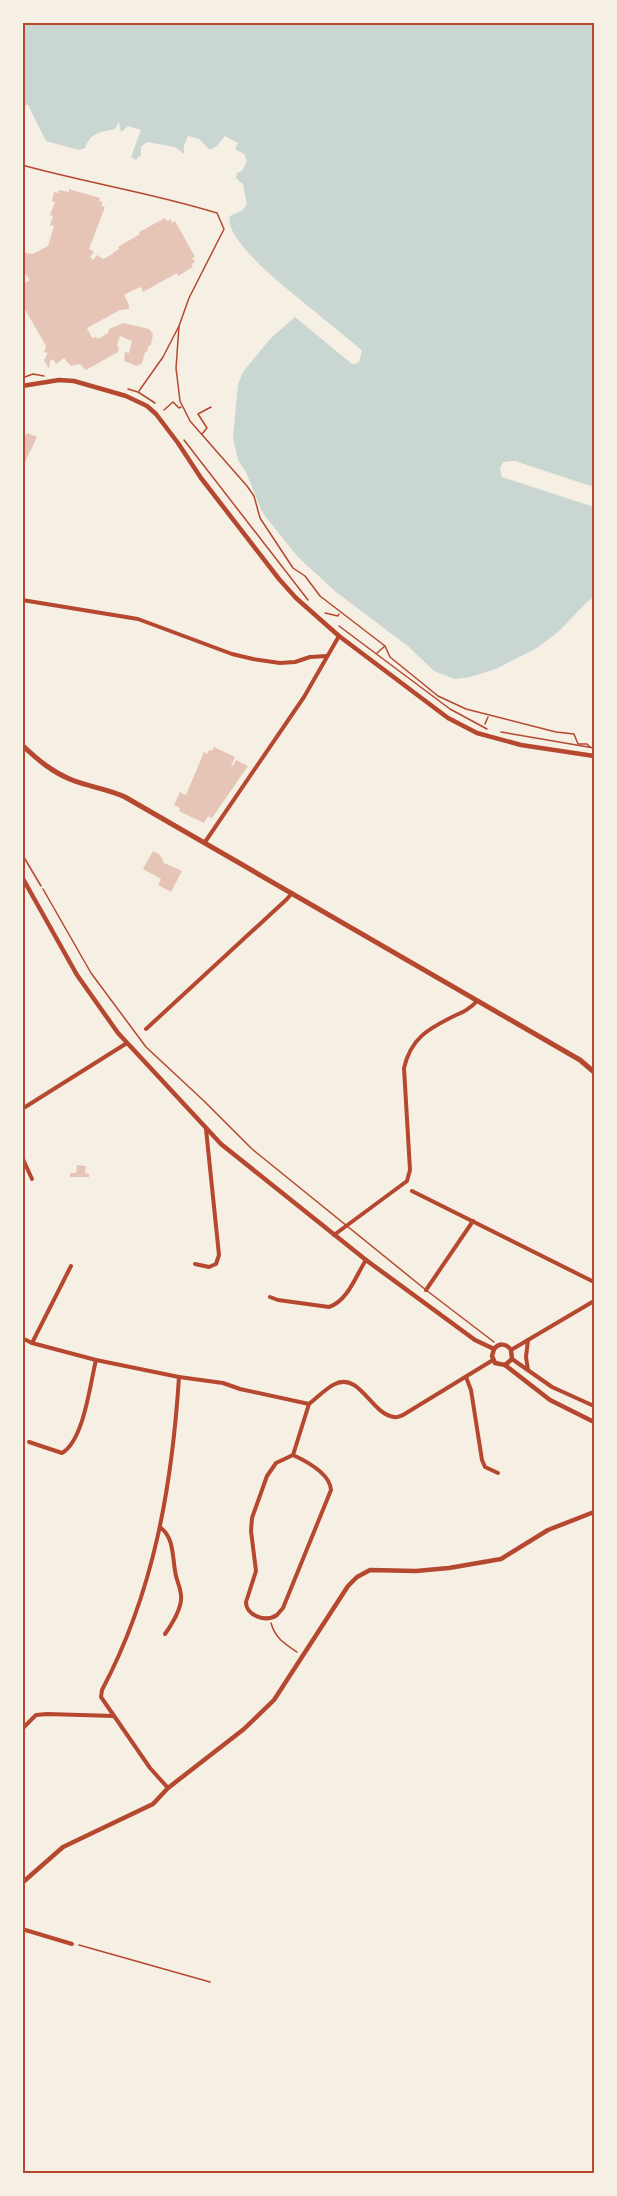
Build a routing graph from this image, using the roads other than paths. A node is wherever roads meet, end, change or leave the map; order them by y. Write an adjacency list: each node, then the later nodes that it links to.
1 (22, 386): 3 (street)
2 (22, 600): 4 (street)
3 (339, 636): 4 (street); 6 (street)
4 (327, 656): 7 (street)
5 (22, 745): 7 (main road)
6 (594, 756)
7 (205, 842): 10 (main road)
8 (22, 854): 21 (lane)
9 (22, 877): 13 (street)
10 (292, 893): 11 (main road); 12 (street)
11 (477, 1000): 14 (main road); 21 (street)
12 (146, 1029)
13 (127, 1043): 15 (street); 16 (street)
14 (594, 1071)
15 (22, 1109)
16 (206, 1129): 22 (street); 24 (street)
17 (22, 1157): 18 (street)
18 (32, 1179)
19 (412, 1191): 20 (street)
20 (473, 1221): 26 (street); 27 (street)
21 (347, 1224): 22 (street); 27 (lane)
22 (334, 1235): 23 (street)
23 (366, 1260): 28 (street); 34 (street)
24 (195, 1264)
25 (70, 1266): 33 (street)
26 (594, 1282)
27 (426, 1290): 32 (lane)
28 (270, 1297)
29 (594, 1301): 31 (street)
30 (22, 1338): 33 (street)
31 (528, 1339): 35 (street); 40 (street)
32 (494, 1342)
33 (32, 1343): 37 (street)
34 (494, 1349): 35 (street); 38 (street)
35 (511, 1350): 36 (street)
36 (512, 1359): 39 (street); 40 (street)
37 (96, 1360): 41 (street); 46 (street)
38 (493, 1360): 39 (street); 42 (street)
39 (505, 1365): 45 (street)
40 (528, 1370): 44 (street)
41 (179, 1377): 43 (street); 50 (street)
42 (466, 1377): 43 (street); 48 (street)
43 (309, 1404): 47 (street)
44 (594, 1406)
45 (594, 1422)
46 (29, 1442)
47 (293, 1455): 47 (street)
48 (498, 1473)
49 (594, 1512): 54 (street)
50 (160, 1528): 51 (street); 52 (street)
51 (165, 1634)
52 (115, 1716): 53 (street); 54 (street)
53 (22, 1729)
54 (168, 1788): 55 (street)
55 (22, 1883)
56 (22, 1929): 57 (street)
57 (72, 1944)

